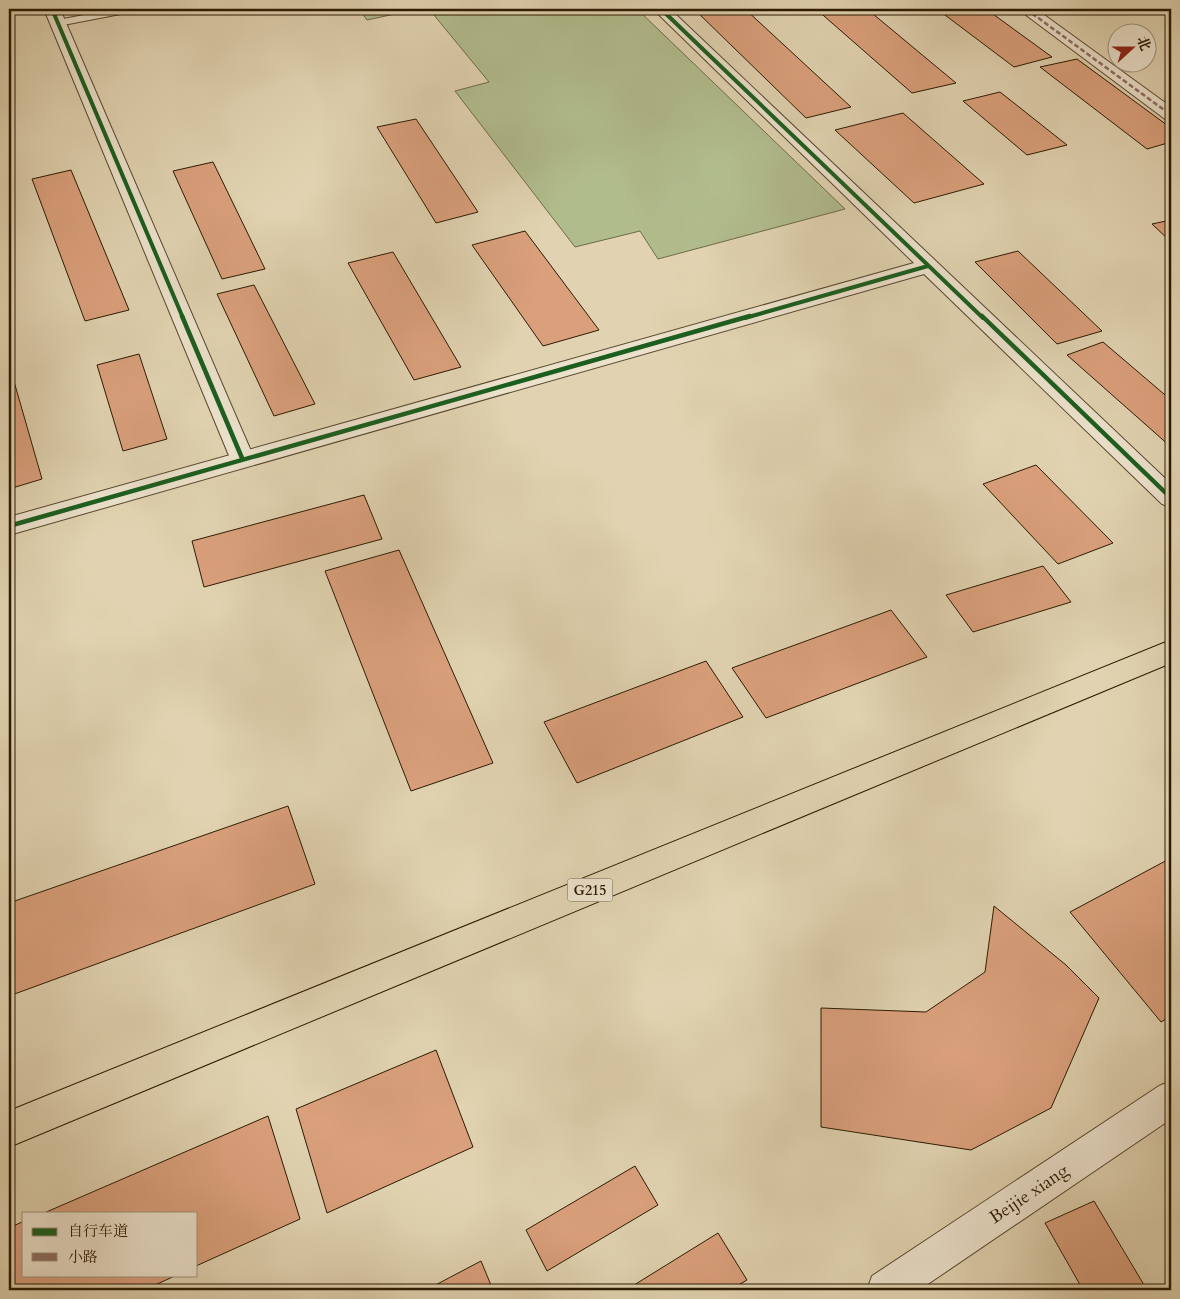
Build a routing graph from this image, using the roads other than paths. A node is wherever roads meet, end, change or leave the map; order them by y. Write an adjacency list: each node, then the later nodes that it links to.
1 (131, 9): 4 (lane)
2 (661, 9): 6 (street)
3 (1026, 9): 5 (street)
4 (55, 16): 7 (street)
5 (1171, 115)
6 (928, 266): 7 (street); 8 (street)
7 (242, 458): 9 (street)
8 (1171, 498)
9 (9, 526)
10 (1171, 652): 12 (highway, G215)
11 (1171, 1098): 13 (street, Beijie xiang)
12 (9, 1129)
13 (886, 1290)

